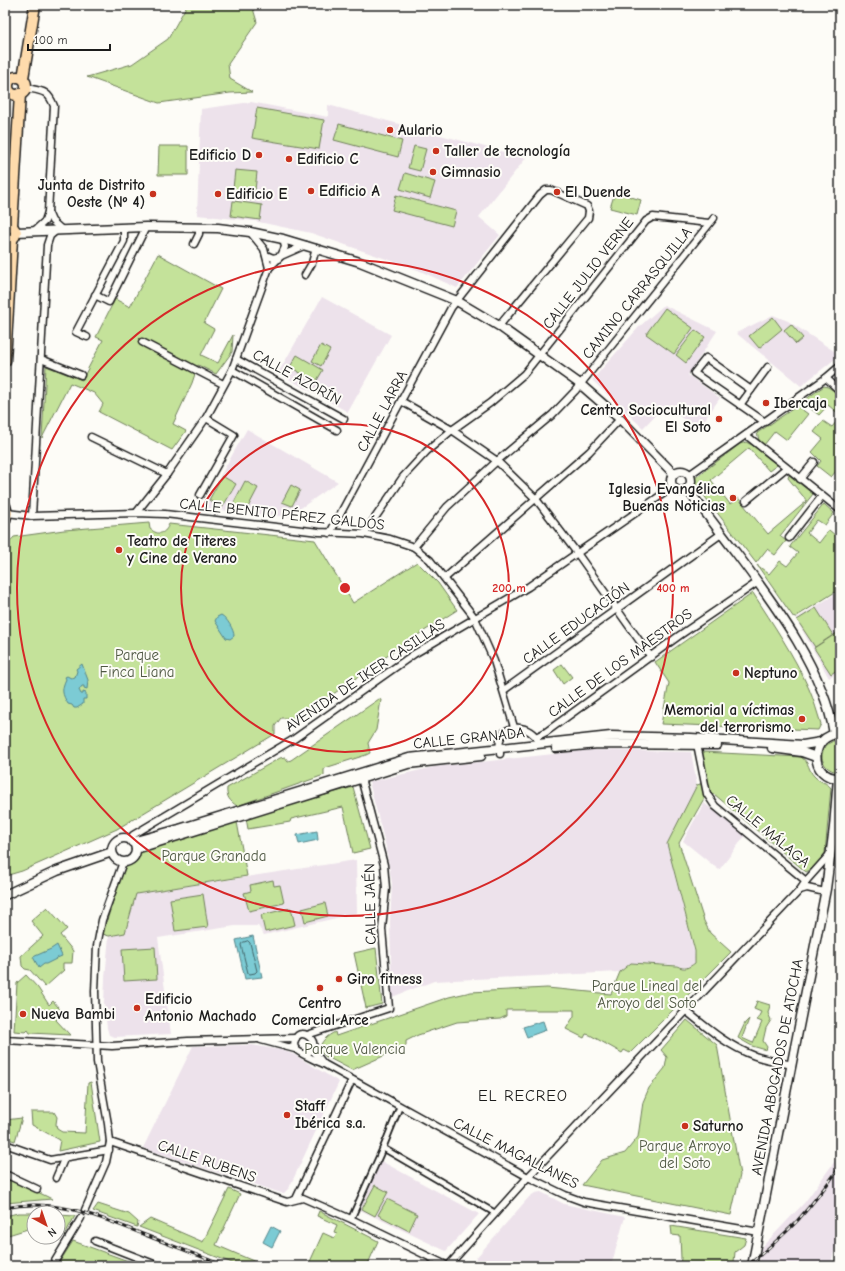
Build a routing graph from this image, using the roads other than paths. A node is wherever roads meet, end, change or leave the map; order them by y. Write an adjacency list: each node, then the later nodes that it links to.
1 (29, 5): 3 (main road)
2 (35, 5): 3 (main road)
3 (16, 86): 4 (street); 12 (main road)
4 (48, 212): 10 (street); 11 (street)
5 (714, 218): 6 (street, CAMINO CARRASQUILLA)
6 (709, 223): 28 (street, CALLE JULIO VERNE); 38 (street, CAMINO CARRASQUILLA)
7 (146, 227): 8 (street); 9 (street); 23 (street)
8 (124, 228): 11 (street); 23 (street)
9 (199, 228): 13 (street); 16 (street)
10 (34, 230): 11 (street); 12 (street)
11 (59, 230): 30 (street)
12 (9, 231): 31 (main road)
13 (250, 232): 14 (street); 19 (street)
14 (270, 236): 15 (street); 19 (street)
15 (283, 239): 17 (street); 20 (street)
16 (194, 244)
17 (306, 245): 18 (street); 20 (street, CALLE AZORÍN)
18 (316, 248): 22 (street); 24 (street)
19 (265, 252): 20 (street, CALLE AZORÍN); 21 (street)
20 (281, 256): 21 (street, CALLE AZORÍN)
21 (270, 268): 29 (street, CALLE AZORÍN)
22 (305, 275)
23 (95, 295): 26 (street)
24 (457, 301): 25 (street); 25 (street, CALLE LARRA); 41 (street, CALLE LARRA)
25 (499, 326): 28 (street)
26 (87, 337)
27 (142, 342): 37 (street)
28 (540, 354): 38 (street); 48 (street, CALLE JULIO VERNE)
29 (236, 359): 34 (street, CALLE AZORÍN); 44 (street, CALLE AZORÍN)
30 (42, 360): 35 (street); 67 (street)
31 (5, 361)
32 (840, 366): 36 (street)
33 (768, 367): 39 (street)
34 (232, 370): 37 (street, CALLE AZORÍN); 47 (street, CALLE AZORÍN)
35 (81, 375)
36 (826, 378): 40 (street); 46 (street)
37 (223, 384): 43 (street, CALLE AZORÍN)
38 (580, 384): 45 (street); 51 (street, CAMINO CARRASQUILLA)
39 (751, 390): 42 (street); 42 (street)
40 (840, 391)
41 (401, 401): 48 (street); 68 (street, CALLE LARRA)
42 (740, 405): 46 (street)
43 (206, 418): 54 (street, CALLE AZORÍN); 60 (street)
44 (344, 419)
45 (620, 419): 55 (street); 62 (street)
46 (765, 422): 49 (street)
47 (337, 430)
48 (452, 430): 51 (street); 69 (street, CALLE JULIO VERNE)
49 (746, 435): 53 (street); 56 (street)
50 (91, 437): 54 (street)
51 (497, 461): 62 (street); 72 (street, CAMINO CARRASQUILLA)
52 (814, 462): 57 (street)
53 (786, 468): 57 (street); 63 (street)
54 (167, 474): 66 (street, CALLE AZORÍN)
55 (674, 474): 56 (street); 58 (street)
56 (689, 475): 59 (street)
57 (800, 479): 61 (street)
58 (673, 487): 59 (street); 73 (street, AVENIDA DE IKER CASILLAS)
59 (687, 489): 70 (street)
60 (200, 495)
61 (822, 496): 64 (street); 71 (street)
62 (536, 499): 73 (street); 74 (street)
63 (746, 501)
64 (840, 510)
65 (6, 513): 67 (street, CALLE BENITO PÉREZ GALDÓS)
66 (136, 513): 67 (street, CALLE BENITO PÉREZ GALDÓS); 68 (street, CALLE BENITO PÉREZ GALDÓS)
67 (32, 516)
68 (330, 533): 69 (street, CALLE BENITO PÉREZ GALDÓS)
69 (364, 534): 72 (street, CALLE BENITO PÉREZ GALDÓS)
70 (721, 534): 75 (street); 76 (street, CALLE EDUCACIÓN)
71 (789, 538)
72 (414, 547): 74 (street, CALLE BENITO PÉREZ GALDÓS)
73 (577, 553): 76 (street); 77 (street, AVENIDA DE IKER CASILLAS)
74 (446, 578): 77 (street, CALLE BENITO PÉREZ GALDÓS)
75 (758, 582): 78 (street, CALLE DE LOS MAESTROS); 81 (street)
76 (616, 609): 78 (street); 79 (street, CALLE EDUCACIÓN)
77 (475, 618): 79 (street, CALLE BENITO PÉREZ GALDÓS); 89 (street, AVENIDA DE IKER CASILLAS)
78 (651, 657): 82 (street, CALLE DE LOS MAESTROS)
79 (504, 690): 80 (street, CALLE BENITO PÉREZ GALDÓS)
80 (514, 728): 82 (street); 85 (street)
81 (837, 734): 83 (street)
82 (538, 740): 83 (street, CALLE GRANADA); 85 (street, CALLE GRANADA)
83 (821, 742): 86 (street)
84 (697, 744): 85 (street, CALLE GRANADA); 86 (street, CALLE GRANADA); 93 (street, CALLE MÁLAGA)
85 (500, 751): 87 (street, CALLE GRANADA); 89 (street, CALLE GRANADA)
86 (816, 758): 88 (street)
87 (361, 778): 89 (street, CALLE GRANADA); 98 (street, CALLE JAÉN)
88 (839, 778): 91 (street, AVENIDA ABOGADOS DE ATOCHA)
89 (132, 843): 90 (street); 92 (street)
90 (112, 852): 92 (street); 96 (street)
91 (831, 853): 93 (street); 95 (street, AVENIDA ABOGADOS DE ATOCHA)
92 (123, 862): 103 (street)
93 (806, 880): 94 (street)
94 (800, 890): 95 (street); 97 (street)
95 (825, 892): 108 (street, AVENIDA ABOGADOS DE ATOCHA)
96 (5, 895)
97 (685, 1010): 108 (street); 117 (street)
98 (329, 1028): 99 (street); 104 (street)
99 (307, 1035): 100 (street); 104 (street)
100 (296, 1038): 101 (street); 105 (street)
101 (254, 1039): 103 (street); 105 (street)
102 (5, 1040): 103 (street)
103 (97, 1046): 111 (street)
104 (313, 1046): 106 (street); 107 (street, CALLE MAGALLANES)
105 (295, 1049): 106 (street)
106 (304, 1054): 107 (street, CALLE MAGALLANES)
107 (324, 1064): 109 (street, CALLE MAGALLANES)
108 (792, 1065): 125 (street, AVENIDA ABOGADOS DE ATOCHA)
109 (352, 1080): 110 (street, CALLE MAGALLANES); 120 (street)
110 (400, 1106): 113 (street); 117 (street, CALLE MAGALLANES)
111 (110, 1142): 114 (street); 120 (street, CALLE RUBENS)
112 (5, 1144): 115 (street)
113 (383, 1148): 122 (street); 124 (street)
114 (109, 1150): 115 (street); 121 (street)
115 (65, 1157): 118 (street)
116 (5, 1174): 119 (street)
117 (528, 1177): 122 (street); 125 (street, CALLE MAGALLANES)
118 (56, 1178)
119 (38, 1189)
120 (296, 1199): 124 (street, CALLE RUBENS)
121 (85, 1210)
122 (495, 1213): 129 (street)
123 (81, 1218): 127 (street)
124 (351, 1219): 129 (street, CALLE RUBENS)
125 (759, 1232): 130 (street, AVENIDA ABOGADOS DE ATOCHA)
126 (96, 1242): 128 (street)
127 (52, 1266)
128 (159, 1266)
129 (448, 1266)
130 (752, 1266)

